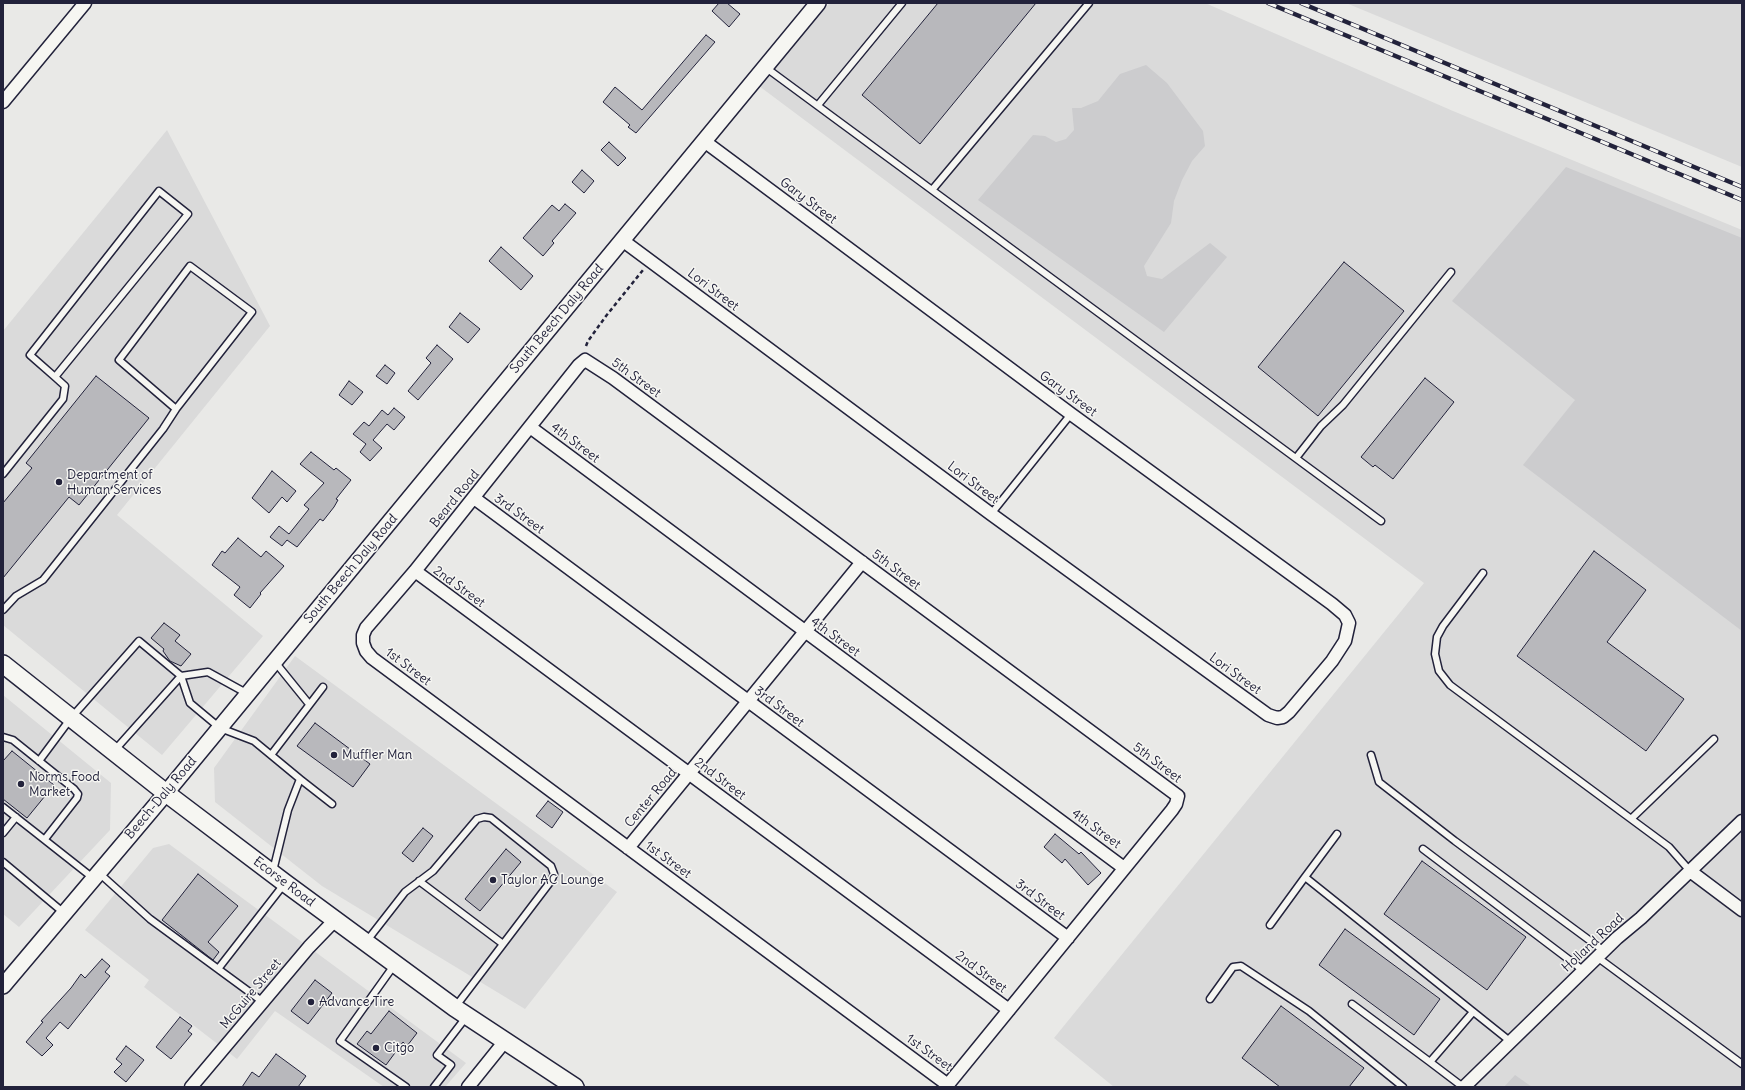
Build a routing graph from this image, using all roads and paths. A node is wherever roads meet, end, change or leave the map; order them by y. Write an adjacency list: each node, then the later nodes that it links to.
1 (85, 3): 6 (street)
2 (818, 3): 5 (street, South Beech Daly Road)
3 (902, 3): 7 (lane)
4 (1089, 3): 9 (lane)
5 (765, 67): 7 (lane); 8 (street, South Beech Daly Road)
6 (3, 102)
7 (818, 105): 9 (lane)
8 (704, 141): 10 (street, South Beech Daly Road); 17 (street, Gary Street)
9 (932, 190): 19 (lane)
10 (622, 240): 22 (street, Lori Street); 29 (street, South Beech Daly Road)
11 (643, 270): 13 (path)
12 (1451, 272): 19 (lane)
13 (586, 346)
14 (585, 360): 18 (street, Beard Road); 24 (street, 5th Street)
15 (55, 377): 15 (lane); 20 (lane)
16 (176, 409): 16 (lane); 27 (lane)
17 (1071, 414): 22 (lane); 35 (street, Gary Street)
18 (530, 427): 21 (street, Beard Road); 28 (street, 4th Street)
19 (1296, 458): 23 (lane)
20 (3, 474)
21 (474, 498): 25 (street, Beard Road); 37 (street, 3rd Street)
22 (991, 514): 35 (street, Lori Street)
23 (1381, 521)
24 (862, 562): 28 (street, Center Road); 61 (street, 5th Street)
25 (415, 571): 30 (street, Beard Road); 47 (street, 2nd Street)
26 (1484, 573): 53 (lane)
27 (3, 610)
28 (805, 632): 37 (street, Center Road); 61 (street, 4th Street)
29 (296, 635): 31 (street, Beech-Daly Road)
30 (372, 658): 58 (street, 1st Street)
31 (275, 661): 36 (street, Beech-Daly Road); 38 (lane)
32 (3, 664): 39 (main road, Ecorse Road)
33 (182, 676): 36 (lane); 39 (lane); 40 (lane); 43 (lane)
34 (323, 686): 38 (lane)
35 (1308, 690)
36 (248, 694): 40 (street, Beech-Daly Road)
37 (749, 701): 47 (street, Center Road); 71 (street, 3rd Street)
38 (309, 704): 44 (lane)
39 (71, 718): 43 (main road, Ecorse Road); 46 (lane)
40 (220, 728): 44 (lane); 49 (street, Beech-Daly Road)
41 (3, 737): 46 (lane)
42 (1714, 739): 53 (lane)
43 (114, 752): 49 (main road, Ecorse Road)
44 (271, 755): 48 (lane)
45 (1371, 755): 74 (lane)
46 (39, 761): 57 (lane)
47 (689, 774): 58 (street, Center Road); 82 (street, 2nd Street)
48 (300, 779): 50 (lane); 65 (lane)
49 (166, 793): 63 (street, Beech-Daly Road); 65 (main road, Ecorse Road)
50 (332, 804)
51 (3, 807): 52 (lane)
52 (16, 817): 55 (lane); 57 (lane)
53 (1631, 819): 62 (lane)
54 (1742, 821): 62 (street, Holland Road)
55 (3, 833)
56 (1337, 834): 64 (lane)
57 (45, 839): 63 (lane)
58 (628, 848): 89 (street, 1st Street)
59 (1423, 849): 77 (lane)
60 (3, 862): 68 (lane)
61 (1124, 868): 71 (street)
62 (1690, 871): 67 (street); 74 (street, Holland Road)
63 (95, 875): 68 (street, Beech-Daly Road); 76 (lane)
64 (1305, 877): 70 (lane); 84 (lane)
65 (279, 878): 69 (main road, Ecorse Road); 76 (lane)
66 (419, 881): 72 (lane); 73 (lane); 73 (lane)
67 (1742, 910)
68 (64, 912): 78 (street, Beech-Daly Road)
69 (335, 920): 72 (main road, Ecorse Road); 80 (street, McGuire Street)
70 (1270, 925)
71 (1068, 938): 82 (street)
72 (366, 942): 75 (main road, Ecorse Road)
73 (503, 944): 83 (lane)
74 (1600, 954): 77 (street, Holland Road); 88 (lane)
75 (395, 964): 83 (main road, Ecorse Road); 91 (lane)
76 (218, 969): 80 (lane)
77 (1584, 970): 86 (street, Holland Road)
78 (3, 986)
79 (1210, 999): 95 (lane)
80 (263, 1002): 90 (street, McGuire Street)
81 (1352, 1004): 87 (lane)
82 (1009, 1010): 89 (street)
83 (462, 1011): 85 (main road, Ecorse Road); 92 (lane)
84 (1473, 1012): 86 (lane); 87 (lane)
85 (505, 1041): 93 (street); 94 (main road, Ecorse Road)
86 (1511, 1042): 96 (street, Holland Road)
87 (1430, 1062): 96 (lane)
88 (1742, 1064)
89 (947, 1086)
90 (191, 1087)
91 (406, 1087)
92 (434, 1087)
93 (468, 1087)
94 (574, 1087)
95 (1403, 1087)
96 (1463, 1087)

